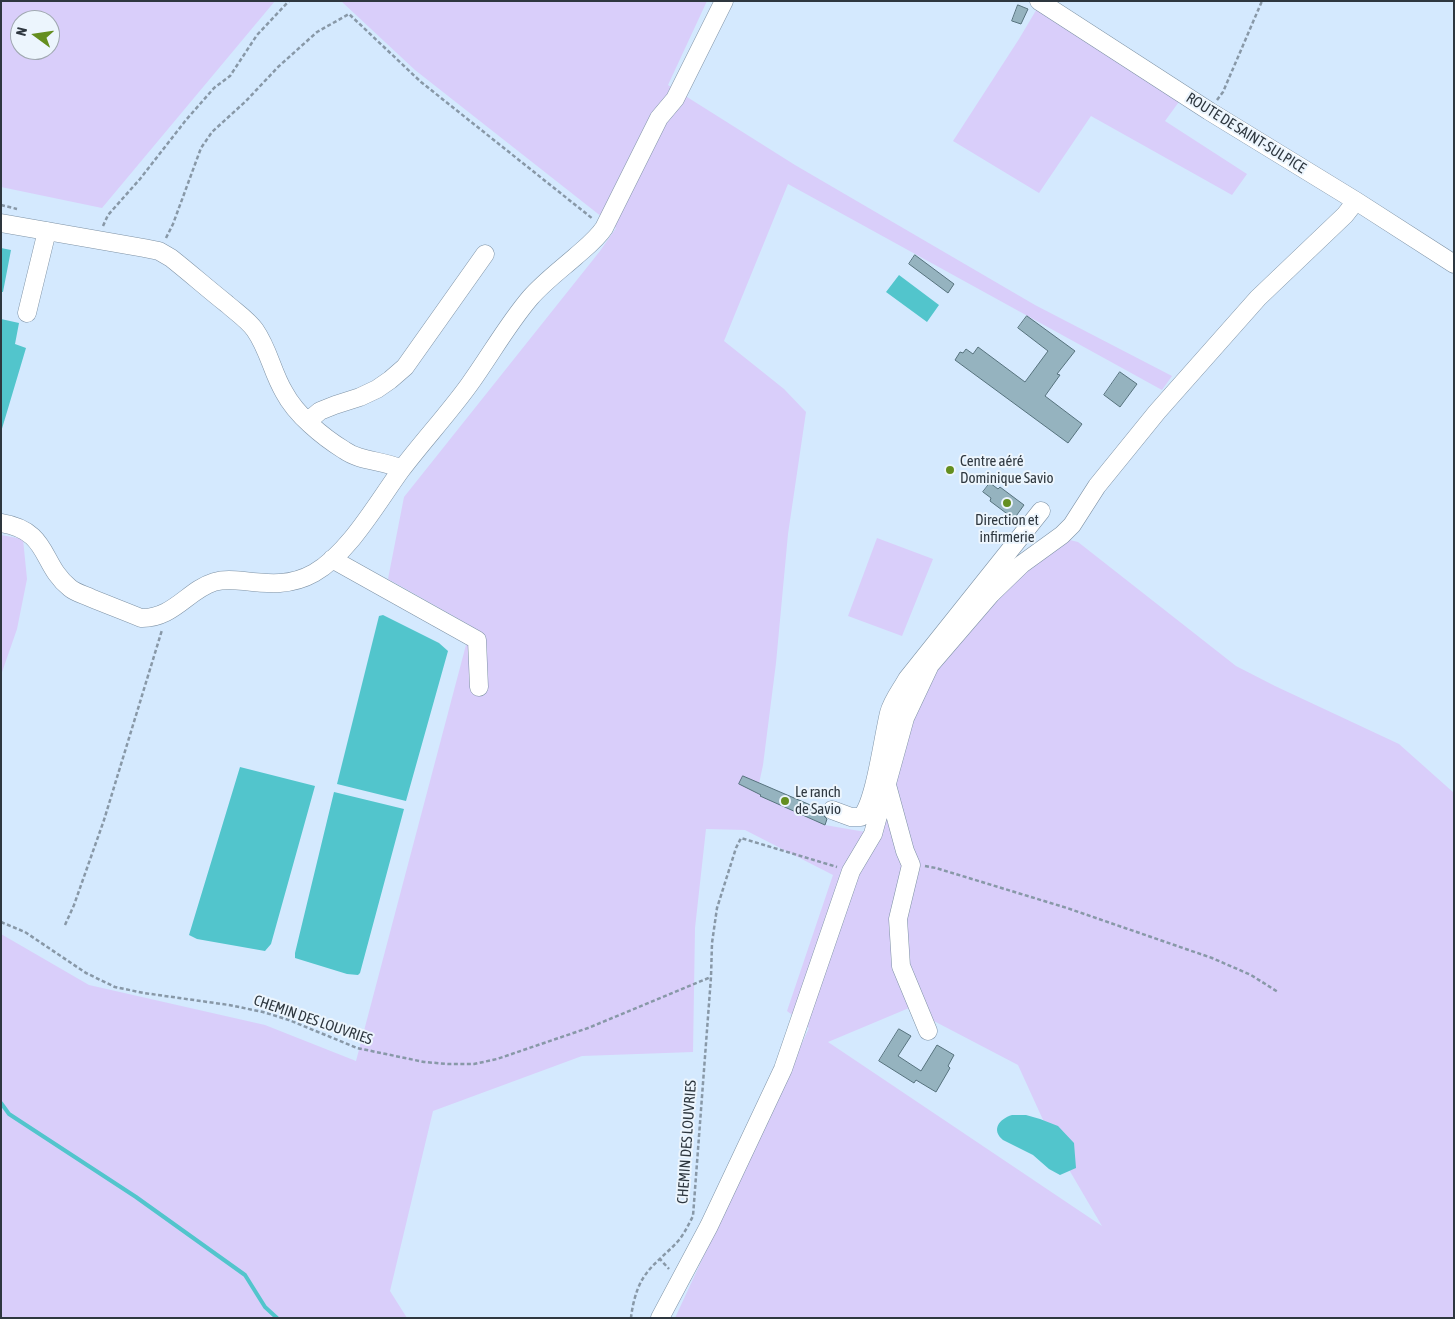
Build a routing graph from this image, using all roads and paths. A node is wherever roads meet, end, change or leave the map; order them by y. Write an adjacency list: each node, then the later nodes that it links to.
1 (290, 1): 10 (path)
2 (724, 1): 11 (street)
3 (1039, 1): 5 (street, ROUTE DE SAINT-SULPICE)
4 (1262, 1): 5 (path)
5 (1210, 111): 6 (street, ROUTE DE SAINT-SULPICE)
6 (1356, 201): 15 (street, ROUTE DE SAINT-SULPICE); 24 (street)
7 (1, 205): 8 (path)
8 (18, 209)
9 (1, 223): 12 (street)
10 (102, 228)
11 (604, 228): 13 (path); 18 (street)
12 (47, 231): 13 (street); 16 (street)
13 (159, 251): 17 (street)
14 (486, 254): 17 (street)
15 (1454, 264)
16 (27, 313)
17 (308, 421): 18 (street)
18 (402, 469): 21 (street)
19 (1041, 511): 25 (street)
20 (1, 522): 22 (street)
21 (332, 559): 22 (street); 23 (street)
22 (172, 609): 29 (path)
23 (479, 687)
24 (886, 785): 26 (street); 27 (street)
25 (832, 810)
26 (911, 865): 31 (path); 32 (street)
27 (851, 871): 30 (path, CHEMIN DES LOUVRIES); 34 (street)
28 (1, 922): 30 (path, CHEMIN DES LOUVRIES)
29 (65, 925)
30 (711, 977): 33 (path, CHEMIN DES LOUVRIES)
31 (1278, 992)
32 (928, 1031)
33 (631, 1318)
34 (660, 1318)

